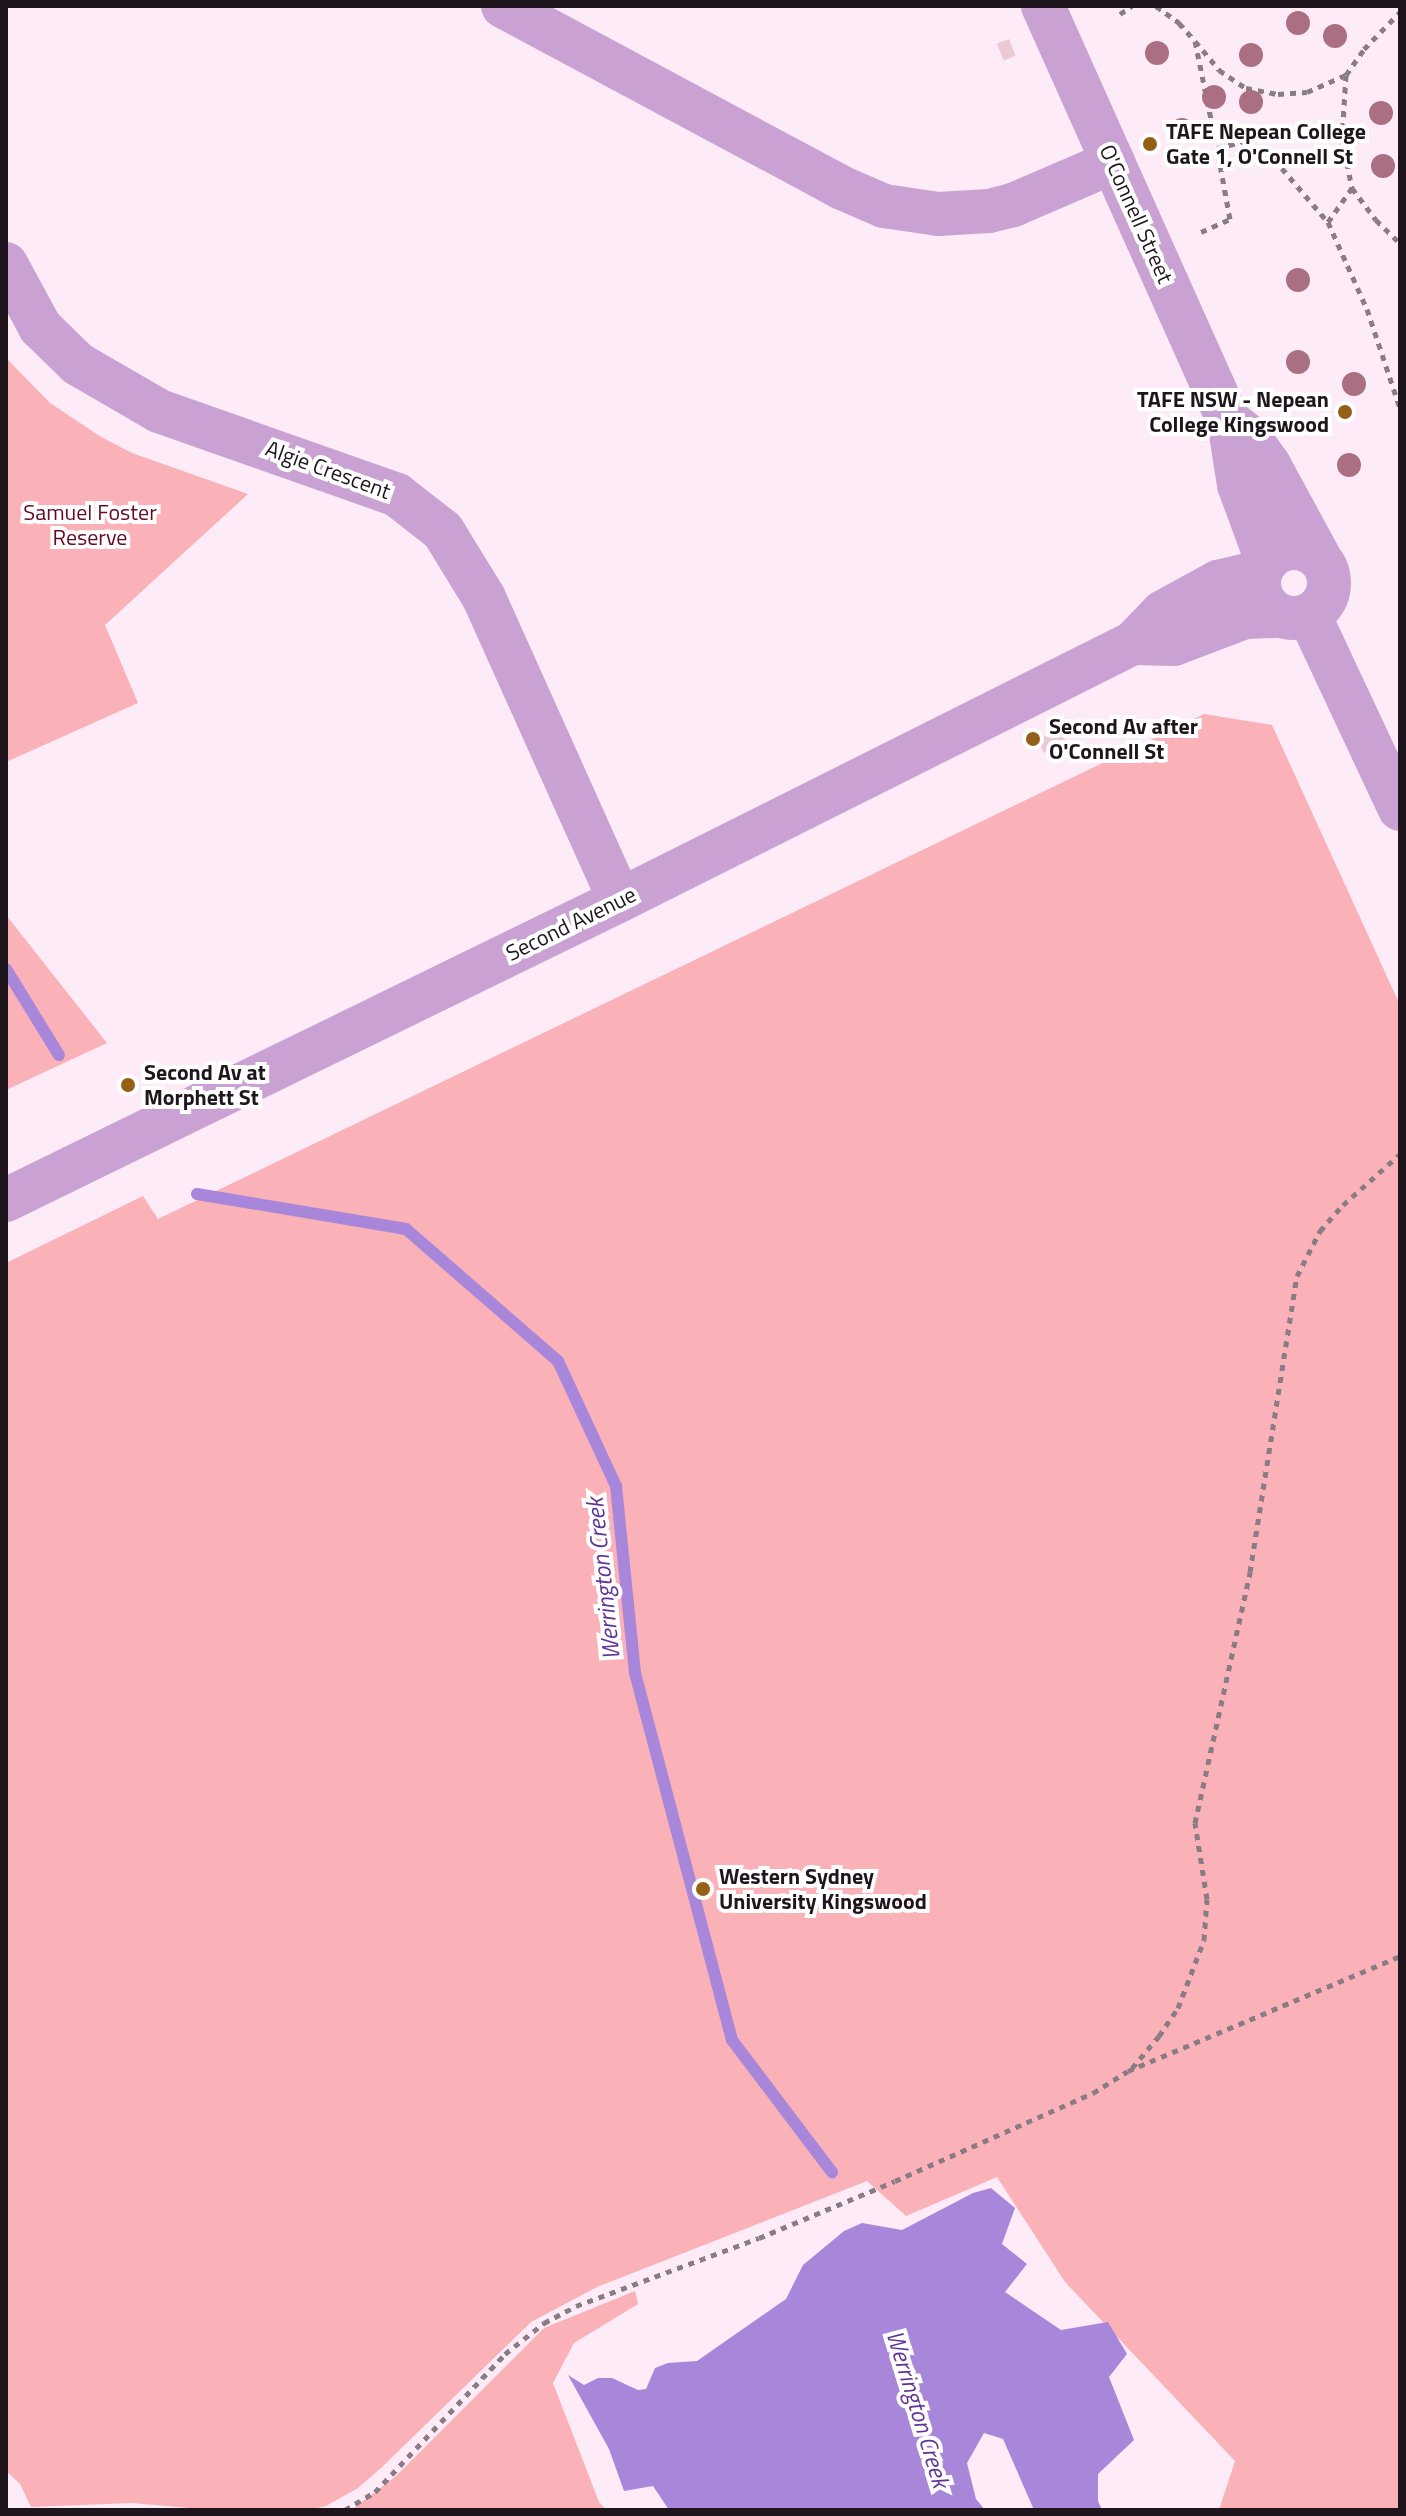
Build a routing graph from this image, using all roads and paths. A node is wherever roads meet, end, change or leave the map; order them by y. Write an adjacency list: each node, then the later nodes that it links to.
1 (503, 6): 10 (street)
2 (1043, 6): 10 (street, O'Connell Street)
3 (1132, 6): 6 (path)
4 (1156, 6): 7 (path)
5 (1400, 12): 8 (path)
6 (1120, 14)
7 (1195, 41): 8 (path); 9 (path)
8 (1346, 75): 11 (path)
9 (1217, 148): 12 (path); 13 (path)
10 (1113, 162): 17 (street, O'Connell Street)
11 (1352, 188): 12 (path); 14 (path)
12 (1328, 222): 16 (path)
13 (1201, 232)
14 (1400, 243)
15 (6, 264): 23 (street, Algie Crescent)
16 (1400, 408)
17 (1229, 421): 18 (street, O'Connell Street); 19 (street, O'Connell Street)
18 (1319, 557): 19 (street); 20 (street)
19 (1264, 566): 20 (street); 21 (street, Second Avenue)
20 (1295, 616): 21 (street, Second Avenue); 22 (street)
21 (1133, 643): 23 (street, Second Avenue)
22 (1400, 809)
23 (620, 900): 25 (street, Second Avenue)
24 (1400, 1154): 27 (path)
25 (6, 1200)
26 (1400, 1956): 27 (path)
27 (1128, 2071): 28 (path)
28 (345, 2510)

